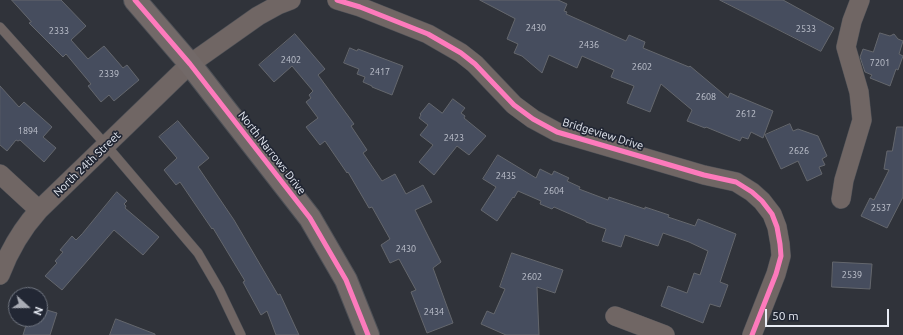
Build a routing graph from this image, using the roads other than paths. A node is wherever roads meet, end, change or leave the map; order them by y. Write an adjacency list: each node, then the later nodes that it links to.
1 (136, 0): 6 (main road, North Narrows Drive)
2 (290, 0): 6 (street)
3 (337, 0): 16 (street, Bridgeview Drive)
4 (860, 0): 9 (street)
5 (0, 27): 7 (lane)
6 (190, 64): 7 (street, North 24th Street); 14 (main road, North Narrows Drive)
7 (106, 145): 10 (street, North 24th Street); 13 (lane)
8 (0, 174): 10 (street)
9 (841, 199)
10 (39, 210): 11 (street, North 24th Street)
11 (0, 275)
12 (614, 316): 15 (street)
13 (241, 335)
14 (368, 335)
15 (665, 335)
16 (752, 335)

